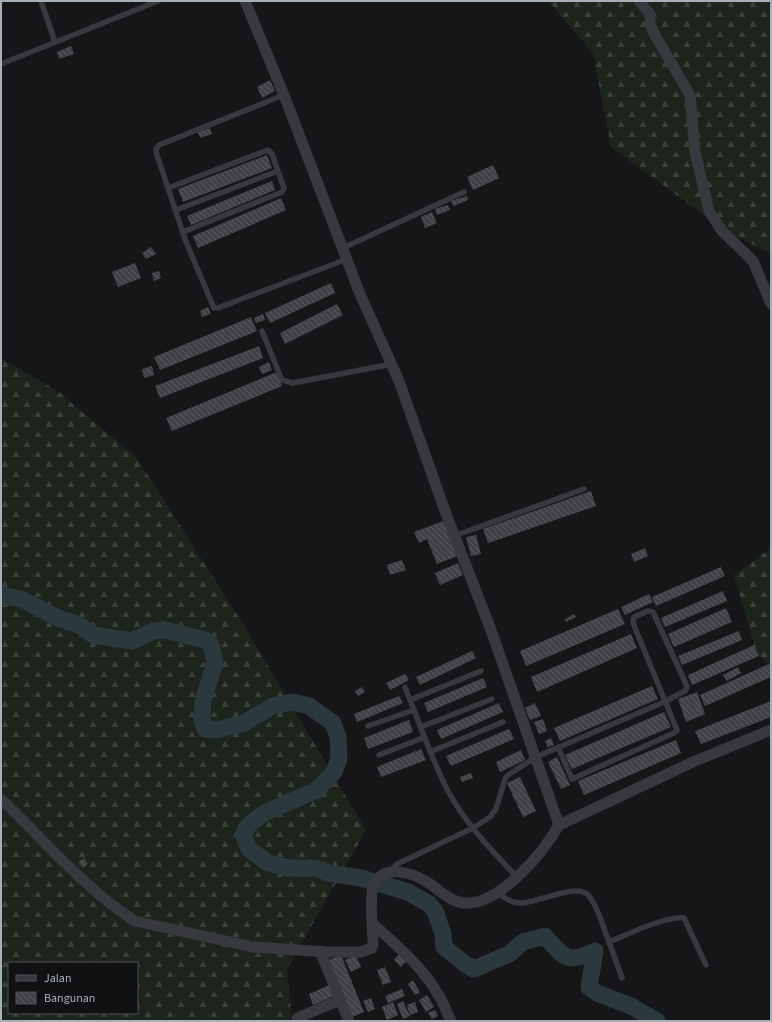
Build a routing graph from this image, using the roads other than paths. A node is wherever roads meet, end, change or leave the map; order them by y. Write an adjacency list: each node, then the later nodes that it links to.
1 (41, 1): 5 (lane)
2 (158, 1): 5 (lane)
3 (245, 1): 7 (street)
4 (639, 1): 15 (street)
5 (55, 42): 6 (lane)
6 (1, 64)
7 (284, 95): 9 (lane); 13 (street)
8 (278, 171): 9 (lane); 11 (lane); 12 (lane)
9 (168, 188): 11 (lane)
10 (464, 192): 13 (lane)
11 (176, 210): 12 (lane)
12 (183, 232): 14 (lane)
13 (343, 248): 14 (street)
14 (347, 259): 17 (street)
15 (771, 304)
16 (262, 331): 17 (lane)
17 (392, 364): 19 (street)
18 (584, 489): 19 (lane)
19 (454, 536): 34 (street)
20 (481, 671): 23 (lane)
21 (405, 687): 23 (lane)
22 (492, 699): 28 (lane)
23 (410, 700): 25 (lane)
24 (664, 702): 24 (lane); 31 (lane); 31 (lane)
25 (414, 710): 27 (lane); 28 (lane)
26 (503, 722): 32 (lane)
27 (368, 726)
28 (421, 727): 30 (lane)
29 (771, 730): 36 (street)
30 (425, 737): 32 (lane); 33 (lane)
31 (558, 748): 34 (lane)
32 (430, 752): 37 (lane)
33 (379, 755)
34 (536, 757): 36 (street); 37 (lane)
35 (1, 800): 43 (street)
36 (559, 825): 39 (street)
37 (473, 828): 38 (lane); 39 (lane)
38 (383, 875): 40 (street); 41 (street)
39 (517, 877): 40 (street)
40 (496, 893): 42 (lane)
41 (372, 923): 43 (street); 49 (street)
42 (609, 942): 44 (lane); 45 (lane)
43 (320, 951): 46 (street)
44 (706, 965)
45 (622, 978)
46 (340, 1000): 47 (street); 48 (street)
47 (297, 1018)
48 (349, 1021)
49 (451, 1021)

